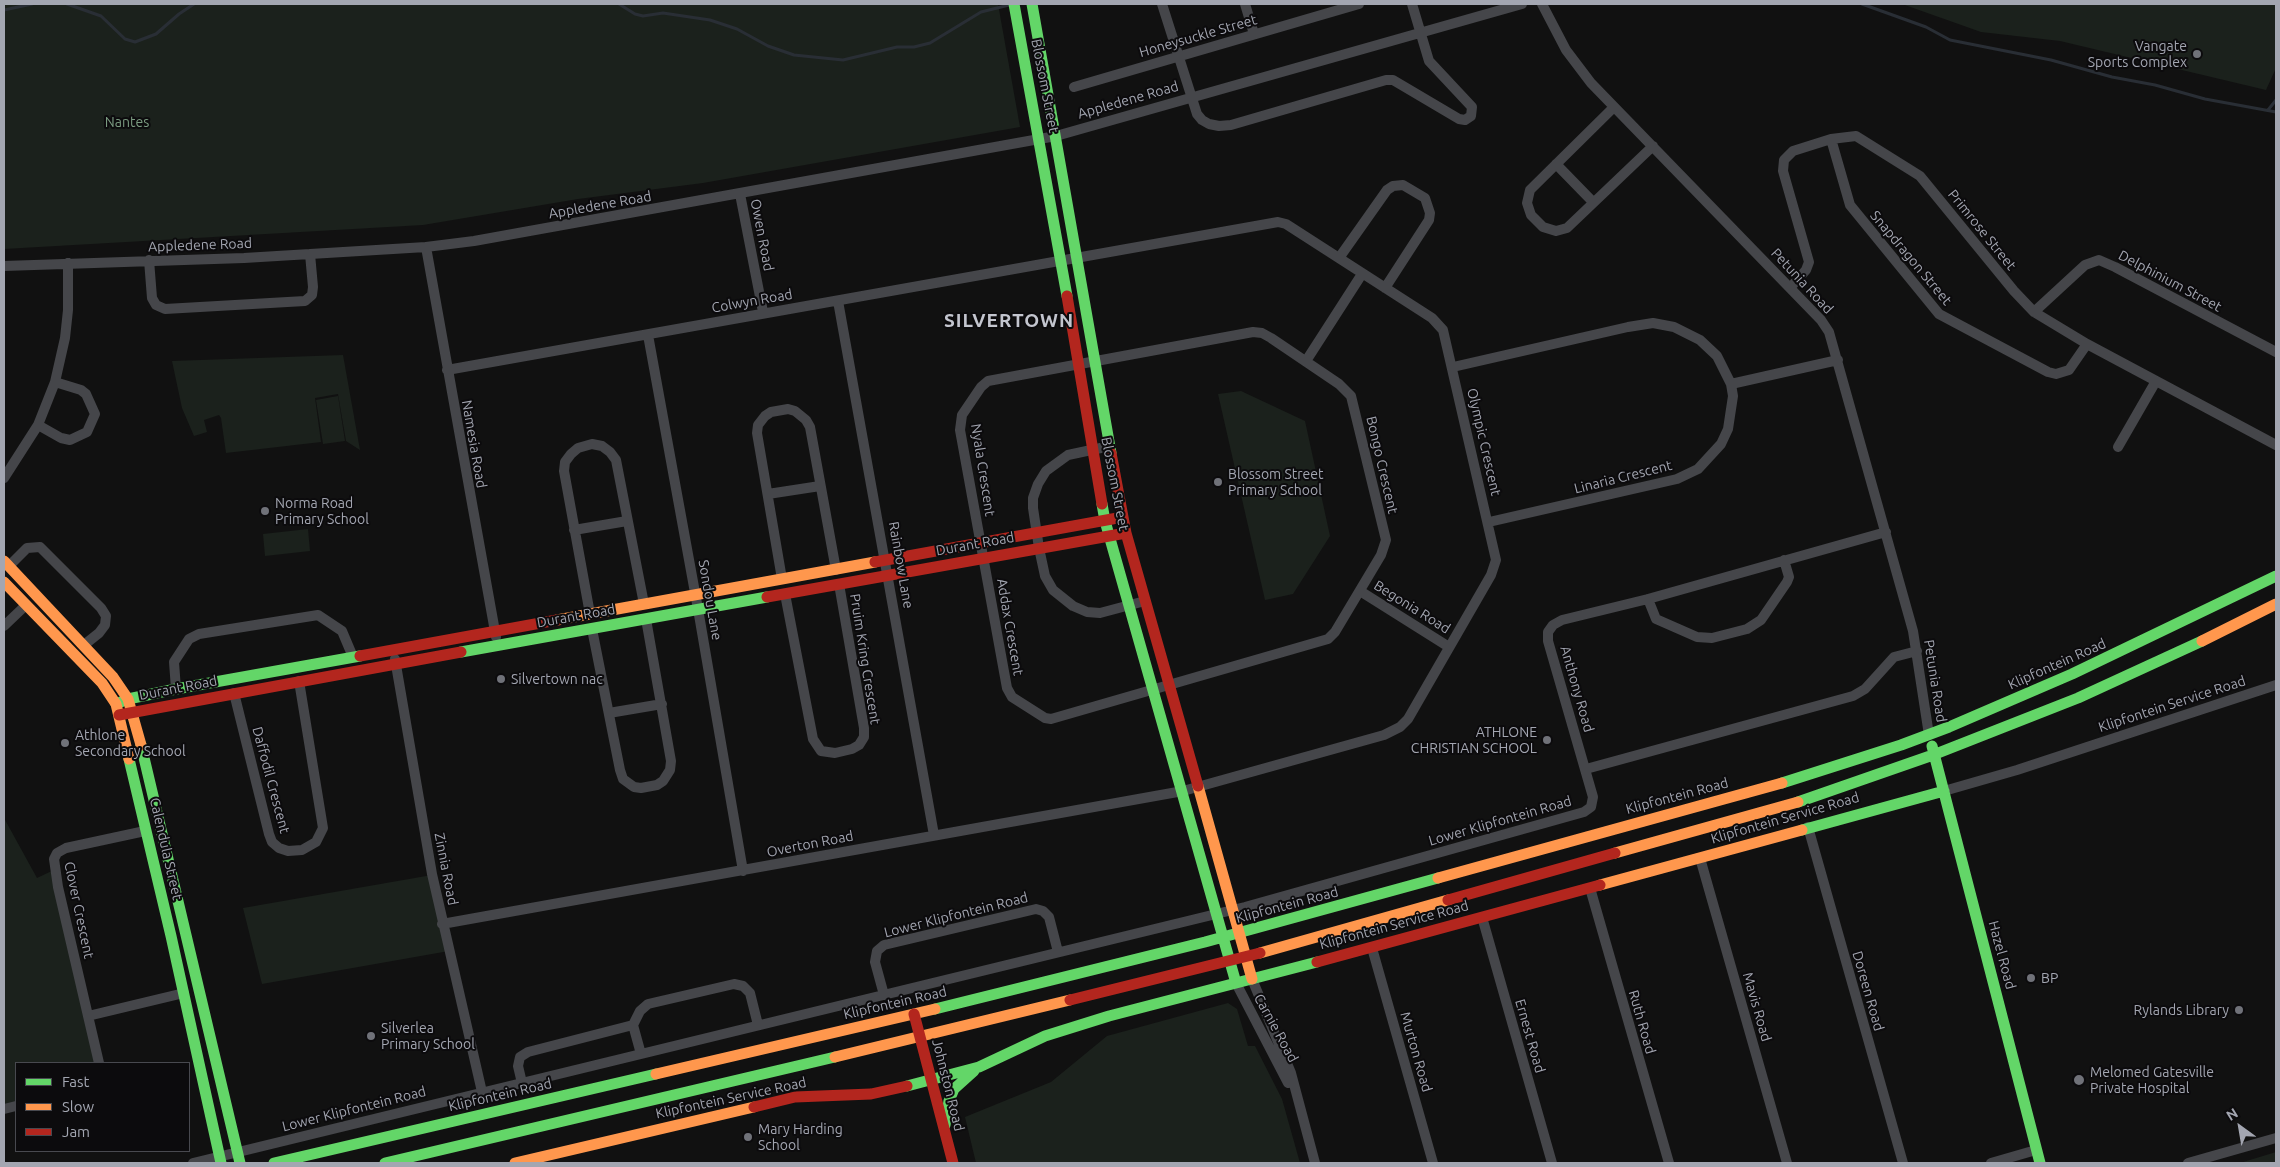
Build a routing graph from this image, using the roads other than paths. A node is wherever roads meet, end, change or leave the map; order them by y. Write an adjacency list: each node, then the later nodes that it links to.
1 (1014, 4): 16 (street, Blossom Street)
2 (1032, 4): 15 (street, Blossom Street)
3 (1162, 4): 11 (street)
4 (1245, 4): 10 (street)
5 (1359, 4): 10 (street, Honeysuckle Street)
6 (1412, 4): 9 (street)
7 (1522, 4): 9 (street, Appledene Road)
8 (1542, 4): 14 (street, Petunia Road)
9 (1420, 32): 13 (street, Appledene Road); 13 (street, Appledene Road)
10 (1254, 34): 11 (street, Honeysuckle Street)
11 (1178, 56): 12 (street, Honeysuckle Street); 13 (street)
12 (1074, 87)
13 (1191, 97): 15 (street, Appledene Road)
14 (1614, 107): 18 (street, Petunia Road); 19 (street)
15 (1056, 136): 16 (street, Appledene Road); 24 (street, Blossom Street)
16 (1039, 139): 20 (street, Appledene Road); 27 (street, Blossom Street)
17 (1830, 139): 32 (street, Primrose Street); 35 (street, Primrose Street); 37 (street, Snapdragon Street)
18 (1652, 146): 21 (street); 32 (street, Petunia Road)
19 (1556, 164): 21 (street); 21 (street)
20 (740, 194): 22 (street, Appledene Road); 34 (street, Owen Road)
21 (1593, 202)
22 (426, 247): 23 (street, Appledene Road); 44 (street, Namesia Road)
23 (310, 254): 26 (street, Appledene Road); 26 (street)
24 (1076, 258): 25 (street, Olympic Crescent); 27 (street, Olympic Crescent); 40 (street, Blossom Street)
25 (1339, 258): 30 (street, Olympic Crescent); 31 (street)
26 (149, 260): 28 (street, Appledene Road)
27 (1061, 260): 33 (street, Colwyn Road); 42 (street, Blossom Street)
28 (68, 263): 29 (street, Appledene Road); 46 (street)
29 (4, 266)
30 (1362, 274): 31 (street, Olympic Crescent); 41 (street)
31 (1385, 288): 43 (street, Olympic Crescent)
32 (1790, 288): 39 (street, Petunia Road)
33 (838, 300): 34 (street, Colwyn Road); 69 (street, Rainbow Lane)
34 (763, 312): 36 (street, Colwyn Road)
35 (2034, 312): 37 (street, Primrose Street); 38 (street, Delphinium Street)
36 (648, 335): 44 (street, Colwyn Road); 79 (street, Sondou Lane)
37 (2087, 344): 45 (street, Primrose Street)
38 (2276, 352)
39 (1838, 360): 47 (street); 61 (street, Petunia Road)
40 (1094, 361): 41 (street, Bongo Crescent); 42 (street, Nyala Crescent); 50 (street, Blossom Street)
41 (1306, 361): 77 (street, Bongo Crescent)
42 (1078, 364): 52 (street, Blossom Street); 65 (street, Nyala Crescent)
43 (1452, 367): 47 (street, Linaria Crescent); 59 (street, Olympic Crescent)
44 (447, 370): 91 (street, Namesia Road)
45 (2156, 381): 49 (street, Primrose Street); 51 (street)
46 (55, 382): 48 (street); 48 (street)
47 (1731, 384): 59 (street, Linaria Crescent)
48 (38, 425): 53 (street)
49 (2276, 444)
50 (1110, 446): 52 (street); 56 (street, Blossom Street)
51 (2118, 447)
52 (1092, 449): 58 (street, Blossom Street); 62 (street)
53 (4, 478)
54 (820, 486): 55 (street); 55 (street); 71 (street)
55 (768, 494): 74 (street)
56 (1123, 517): 58 (street, Durant Road); 63 (street, Blossom Street)
57 (627, 521): 60 (street); 60 (street); 82 (street)
58 (1106, 521): 62 (street, Durant Road); 64 (street, Blossom Street)
59 (1489, 522): 94 (street, Olympic Crescent)
60 (574, 530): 87 (street)
61 (1886, 532): 68 (street, Anthony Road); 96 (street, Petunia Road)
62 (1036, 533): 65 (street, Durant Road); 66 (street)
63 (1126, 533): 64 (street, Durant Road); 81 (street, Blossom Street)
64 (1109, 536): 66 (street, Durant Road); 85 (street, Blossom Street)
65 (982, 544): 67 (street, Nyala Crescent); 69 (street, Durant Road)
66 (1039, 548): 67 (street, Durant Road); 85 (street)
67 (984, 558): 72 (street, Durant Road); 105 (street, Addax Crescent)
68 (1784, 560): 80 (street, Anthony Road); 80 (street)
69 (886, 561): 71 (street, Durant Road); 72 (street, Rainbow Lane)
70 (6, 564): 93 (street, Calendula Street); 93 (street, Calendula Street)
71 (836, 570): 74 (street, Durant Road)
72 (889, 574): 76 (street, Durant Road); 120 (street, Rainbow Lane)
73 (2276, 576): 112 (street, Klipfontein Road)
74 (782, 579): 79 (street, Durant Road)
75 (4, 582): 84 (street, Calendula Street)
76 (839, 584): 78 (street, Durant Road); 78 (street, Pruim Kring Crescent)
77 (1360, 591): 94 (street, Begonia Road); 102 (street, Bongo Crescent)
78 (785, 594): 86 (street, Durant Road)
79 (696, 595): 82 (street, Durant Road); 86 (street, Sondou Lane)
80 (1648, 599): 114 (street, Anthony Road)
81 (1145, 601): 85 (street); 102 (street, Blossom Street)
82 (644, 604): 87 (street, Durant Road)
83 (2276, 604): 113 (street)
84 (26, 605): 89 (street); 109 (street, Calendula Street)
85 (1129, 606): 105 (street, Blossom Street)
86 (698, 609): 88 (street, Durant Road); 122 (street, Sondou Lane)
87 (590, 614): 91 (street, Durant Road)
88 (646, 618): 90 (street, Durant Road); 108 (street)
89 (4, 626)
90 (592, 630): 92 (street, Durant Road); 111 (street)
91 (494, 631): 92 (street, Namesia Road); 95 (street, Durant Road)
92 (498, 645): 98 (street, Durant Road)
93 (84, 646): 107 (street, Calendula Street)
94 (1450, 647): 115 (street, Olympic Crescent)
95 (394, 649): 97 (street, Durant Road); 98 (street, Zinnia Road)
96 (1917, 651): 112 (street, Petunia Road); 114 (street)
97 (353, 657): 99 (street, Durant Road); 104 (street, Durant Road)
98 (395, 664): 100 (street, Durant Road); 127 (street, Zinnia Road)
99 (265, 672): 103 (street); 104 (street, Durant Road)
100 (299, 681): 103 (street, Durant Road); 106 (street, Daffodil Crescent)
101 (2276, 685): 117 (street, Klipfontein Service Road)
102 (1170, 686): 105 (street, Addax Crescent); 115 (street, Blossom Street)
103 (267, 687): 106 (street, Durant Road)
104 (176, 689): 107 (street, Durant Road)
105 (1154, 690): 116 (street, Blossom Street)
106 (234, 693): 110 (street, Durant Road)
107 (128, 699): 109 (street, Durant Road); 110 (street, Calendula Street)
108 (662, 704): 111 (street); 111 (street)
109 (117, 710): 110 (street, Durant Road); 119 (street, Calendula Street)
110 (133, 712): 128 (street, Calendula Street)
111 (609, 713)
112 (1929, 735): 113 (street, Hazel Road); 129 (street, Klipfontein Road)
113 (1934, 755): 117 (street, Hazel Road); 134 (street)
114 (1586, 769): 124 (street, Lower Klipfontein Road)
115 (1199, 787): 116 (street, Olympic Crescent); 124 (street, Blossom Street)
116 (1183, 791): 120 (street, Overton Road); 125 (street, Blossom Street)
117 (1944, 791): 118 (street, Klipfontein Service Road); 154 (street, Hazel Road)
118 (1808, 827): 121 (street, Klipfontein Service Road); 167 (street, Doreen Road)
119 (145, 831): 130 (street, Calendula Street); 141 (street, Clover Crescent)
120 (934, 835): 122 (street, Overton Road)
121 (1700, 858): 123 (street, Klipfontein Service Road); 166 (street, Mavis Road)
122 (743, 871): 127 (street, Overton Road)
123 (1590, 888): 126 (street, Klipfontein Service Road); 165 (street, Ruth Road)
124 (1233, 909): 125 (street, Lower Klipfontein Road); 129 (street, Blossom Street)
125 (1217, 913): 131 (street, Blossom Street); 133 (street, Lower Klipfontein Road)
126 (1482, 917): 132 (street, Klipfontein Service Road); 164 (street, Ernest Road)
127 (442, 924): 150 (street, Zinnia Road)
128 (184, 933): 130 (street); 155 (street, Calendula Street)
129 (1240, 933): 131 (street, Klipfontein Road); 134 (street, Blossom Street)
130 (171, 936): 138 (street, Calendula Street)
131 (1224, 937): 135 (street, Blossom Street); 140 (street, Klipfontein Road)
132 (1372, 948): 136 (street, Klipfontein Service Road); 163 (street, Murton Road)
133 (1058, 952): 139 (street, Lower Klipfontein Road); 139 (street, Lower Klipfontein Road)
134 (1246, 957): 135 (street); 136 (street, Carnie Road)
135 (1230, 961): 137 (street, Carnie Road); 144 (street)
136 (1252, 979): 137 (street, Klipfontein Service Road); 151 (street, Carnie Road)
137 (1236, 983): 147 (street, Klipfontein Service Road); 151 (street, Carnie Road)
138 (184, 993): 141 (street); 156 (street, Calendula Street)
139 (884, 995): 143 (street, Lower Klipfontein Road)
140 (914, 1014): 144 (street, Johnston Road); 158 (street, Klipfontein Road)
141 (88, 1016): 146 (street, Clover Crescent)
142 (633, 1025): 143 (street); 145 (street); 149 (street)
143 (758, 1025): 145 (street, Lower Klipfontein Road)
144 (920, 1037): 148 (street, Johnston Road); 159 (street)
145 (641, 1054): 149 (street, Lower Klipfontein Road)
146 (99, 1062)
147 (979, 1067): 148 (street, Klipfontein Service Road); 152 (street)
148 (931, 1080): 152 (street, Johnston Road); 160 (street, Klipfontein Service Road)
149 (522, 1083): 150 (street, Lower Klipfontein Road)
150 (482, 1092): 155 (street, Lower Klipfontein Road)
151 (1299, 1109): 162 (street, Carnie Road)
152 (944, 1130): 161 (street, Johnston Road)
153 (2276, 1138): 170 (street)
154 (2036, 1150): 168 (street); 169 (street, Hazel Road)
155 (238, 1158): 156 (street, Lower Klipfontein Road)
156 (220, 1160): 157 (street, Lower Klipfontein Road)
157 (193, 1163)
158 (274, 1163)
159 (386, 1163)
160 (515, 1163)
161 (953, 1163)
162 (1315, 1163)
163 (1433, 1163)
164 (1552, 1163)
165 (1669, 1163)
166 (1787, 1163)
167 (1903, 1163)
168 (1991, 1163)
169 (2040, 1163)
170 (2188, 1163)

